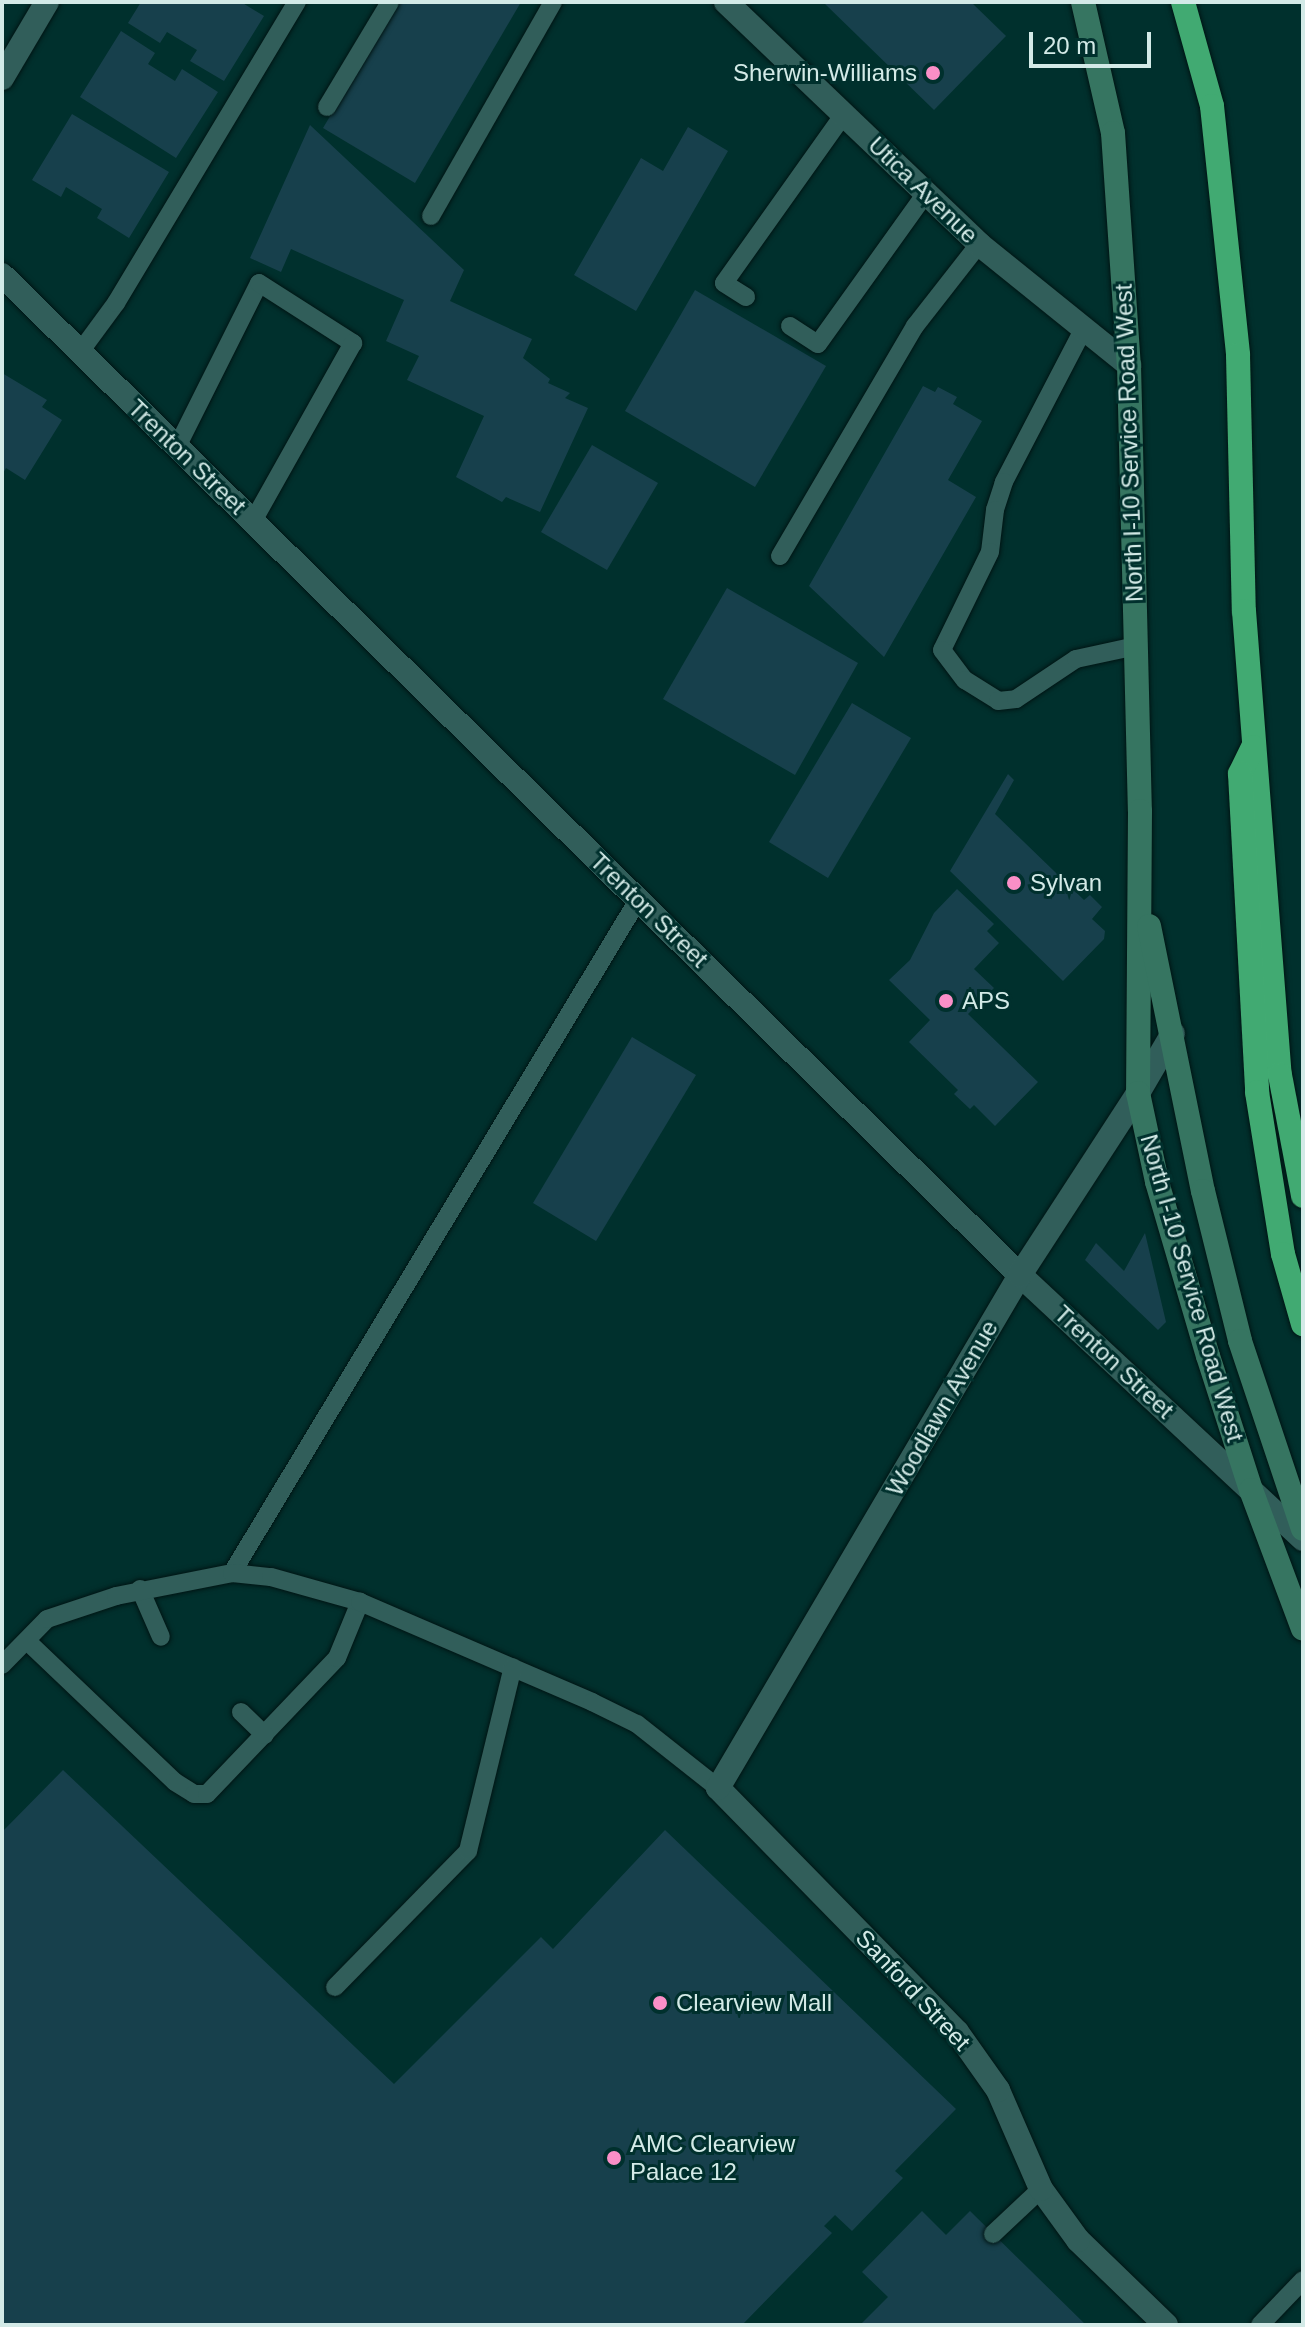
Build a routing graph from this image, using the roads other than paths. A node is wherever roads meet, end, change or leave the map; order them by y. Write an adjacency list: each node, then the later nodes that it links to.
1 (47, 2): 8 (street)
2 (297, 2): 18 (lane)
3 (390, 2): 9 (lane)
4 (553, 2): 12 (lane)
5 (726, 2): 10 (street, Utica Avenue)
6 (1083, 2): 19 (street, North I-10 Service Road West)
7 (1183, 2): 24 (highway)
8 (2, 78)
9 (327, 107)
10 (844, 114): 11 (street, Utica Avenue); 15 (lane)
11 (926, 193): 13 (street, Utica Avenue); 16 (lane)
12 (431, 216)
13 (979, 244): 17 (street, Utica Avenue); 22 (lane)
14 (2, 275): 18 (street, Trenton Street)
15 (746, 297)
16 (790, 326)
17 (1084, 328): 19 (street, Utica Avenue); 23 (lane)
18 (80, 352): 20 (street, Trenton Street)
19 (1129, 365): 23 (street, North I-10 Service Road West)
20 (177, 447): 21 (street, Trenton Street); 21 (lane)
21 (253, 521): 26 (street, Trenton Street)
22 (780, 556)
23 (1136, 646): 25 (street, North I-10 Service Road West)
24 (1255, 745): 29 (highway); 31 (highway)
25 (1140, 889): 27 (street, North I-10 Service Road West); 28 (street, North I-10 Service Road West)
26 (638, 900): 30 (street, Trenton Street); 35 (lane)
27 (1173, 1033): 28 (street, Woodlawn Avenue); 33 (street, North I-10 Service Road West)
28 (1138, 1093): 30 (street, Woodlawn Avenue); 32 (street, North I-10 Service Road West)
29 (1303, 1196)
30 (1020, 1275): 32 (street, Trenton Street); 45 (street, Woodlawn Avenue)
31 (1303, 1324)
32 (1251, 1490): 34 (street, Trenton Street); 38 (street, North I-10 Service Road West)
33 (1303, 1529)
34 (1303, 1539)
35 (232, 1573): 36 (lane); 37 (lane)
36 (140, 1589): 39 (lane); 40 (lane)
37 (360, 1602): 42 (lane); 44 (lane)
38 (1303, 1629)
39 (161, 1637)
40 (27, 1641): 41 (lane); 44 (lane)
41 (2, 1665)
42 (513, 1667): 45 (lane); 46 (lane)
43 (241, 1712): 44 (lane)
44 (265, 1735)
45 (718, 1788): 47 (street, Sanford Street)
46 (335, 1987)
47 (1041, 2189): 48 (lane); 50 (street, Sanford Street)
48 (993, 2234)
49 (1303, 2280): 51 (lane)
50 (1166, 2325)
51 (1260, 2325)

